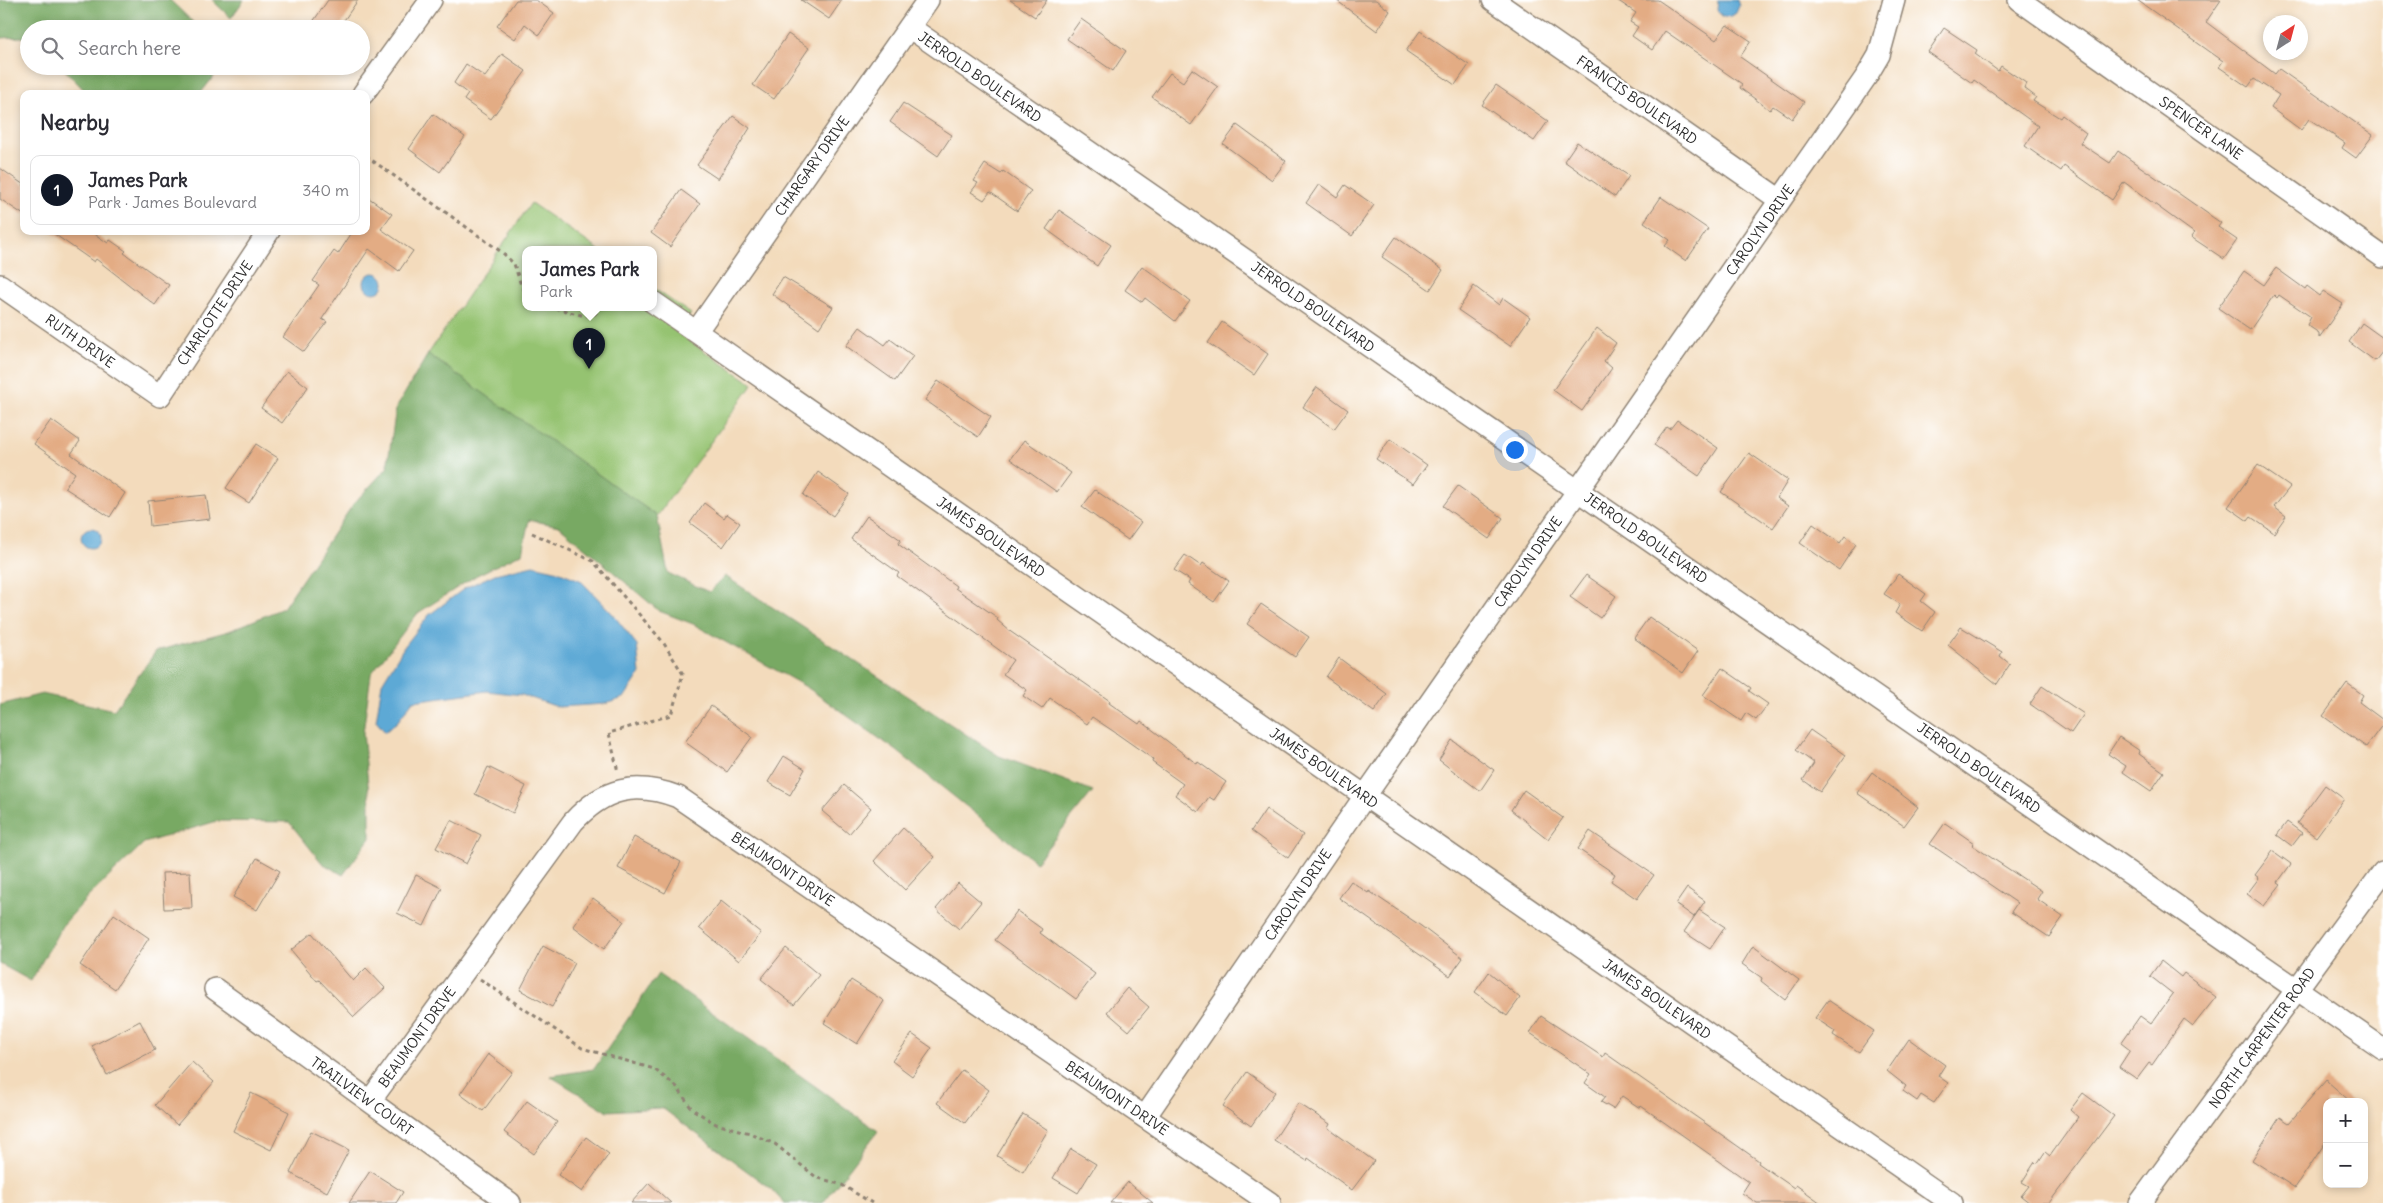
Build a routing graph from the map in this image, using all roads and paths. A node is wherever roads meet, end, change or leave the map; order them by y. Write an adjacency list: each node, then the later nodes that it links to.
1 (431, 0): 7 (street)
2 (928, 0): 6 (street, CHARGARY DRIVE)
3 (1493, 0): 9 (street, FRANCIS BOULEVARD)
4 (1894, 0): 9 (street, CAROLYN DRIVE)
5 (2019, 0): 11 (street, SPENCER LANE)
6 (909, 27): 17 (street, CHARGARY DRIVE); 19 (street, JERROLD BOULEVARD)
7 (366, 90)
8 (370, 159): 13 (path)
9 (1780, 200): 19 (street, CAROLYN DRIVE)
10 (266, 235): 18 (street, CHARLOTTE DRIVE)
11 (2383, 257)
12 (0, 286): 18 (street, RUTH DRIVE)
13 (522, 287)
14 (657, 305): 17 (street, JAMES BOULEVARD)
15 (566, 311): 16 (path)
16 (598, 311)
17 (696, 332): 22 (street, JAMES BOULEVARD)
18 (160, 396)
19 (1578, 490): 22 (street, CAROLYN DRIVE); 25 (street, JERROLD BOULEVARD)
20 (532, 533): 21 (path)
21 (622, 790): 24 (street, BEAUMONT DRIVE); 29 (street, BEAUMONT DRIVE)
22 (1364, 796): 29 (street, CAROLYN DRIVE); 33 (street, JAMES BOULEVARD)
23 (2383, 872): 25 (street, NORTH CARPENTER ROAD)
24 (466, 969): 28 (street, BEAUMONT DRIVE); 31 (path)
25 (2298, 988): 27 (street, JERROLD BOULEVARD); 34 (street, NORTH CARPENTER ROAD)
26 (215, 989): 28 (street, TRAILVIEW COURT)
27 (2383, 1049)
28 (370, 1101): 30 (street, TRAILVIEW COURT)
29 (1145, 1117): 32 (street, BEAUMONT DRIVE)
30 (510, 1203)
31 (872, 1203)
32 (1270, 1203)
33 (1952, 1203)
34 (2140, 1203)

